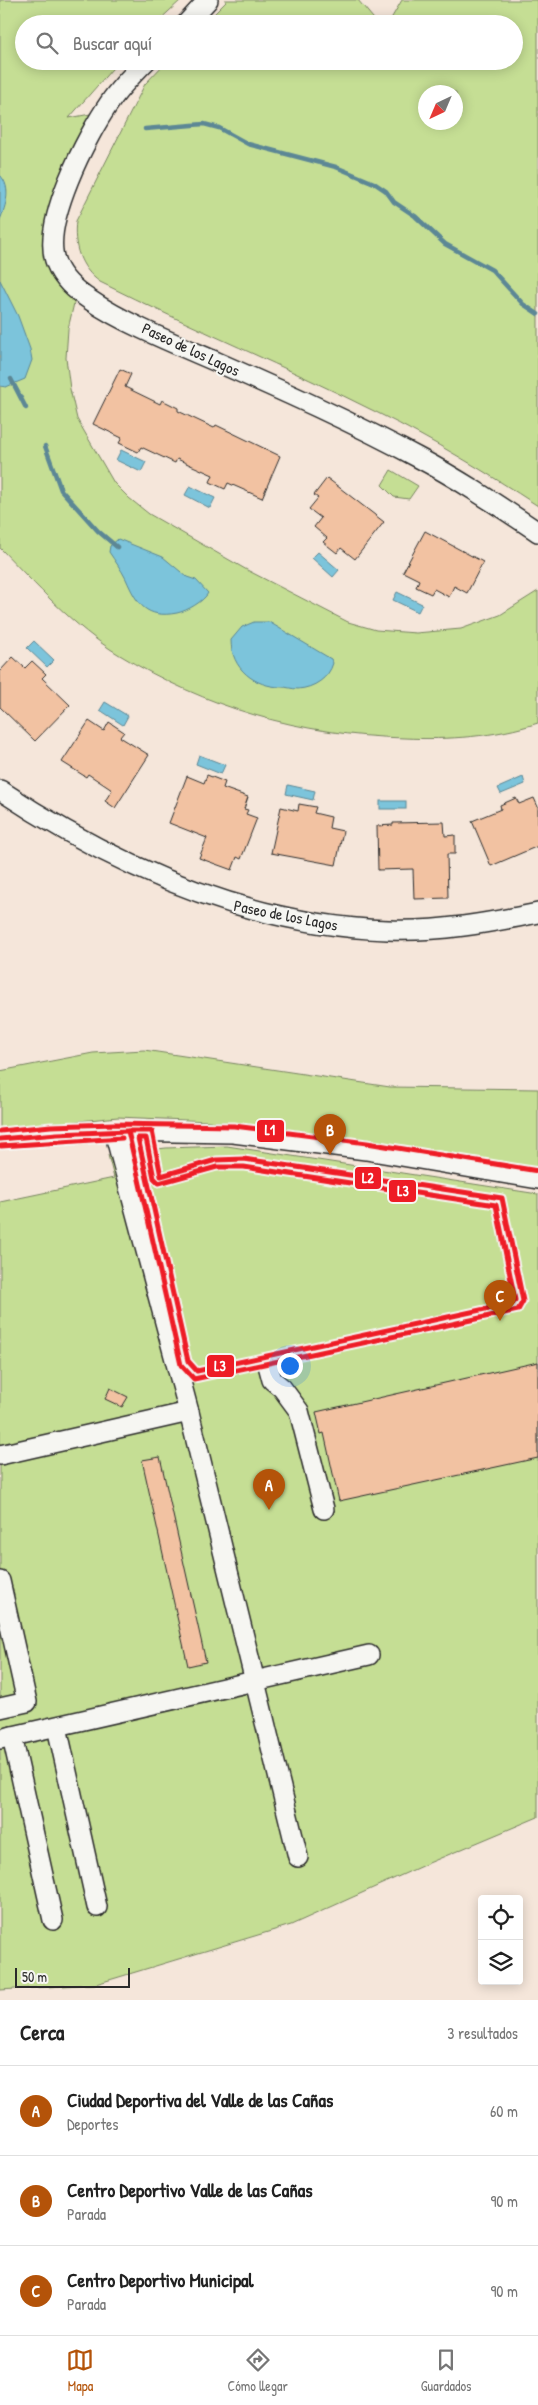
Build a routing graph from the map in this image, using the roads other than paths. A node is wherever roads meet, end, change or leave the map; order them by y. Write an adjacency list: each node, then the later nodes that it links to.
1 (208, 0): 2 (street)
2 (194, 15)
3 (137, 70): 4 (street, Paseo de los Lagos)
4 (538, 532)
5 (0, 790): 6 (street, Paseo de los Lagos)
6 (538, 913)
7 (121, 1130): 8 (street); 9 (street); 11 (street)
8 (0, 1139)
9 (538, 1179)
10 (268, 1365): 13 (street)
11 (189, 1412): 12 (street); 16 (street)
12 (0, 1455)
13 (324, 1509)
14 (0, 1581): 17 (street)
15 (369, 1655): 16 (street)
16 (256, 1682): 18 (street); 20 (street)
17 (0, 1708)
18 (57, 1726): 19 (street); 21 (street)
19 (6, 1738): 22 (street)
20 (298, 1857)
21 (97, 1907)
22 (53, 1920)

